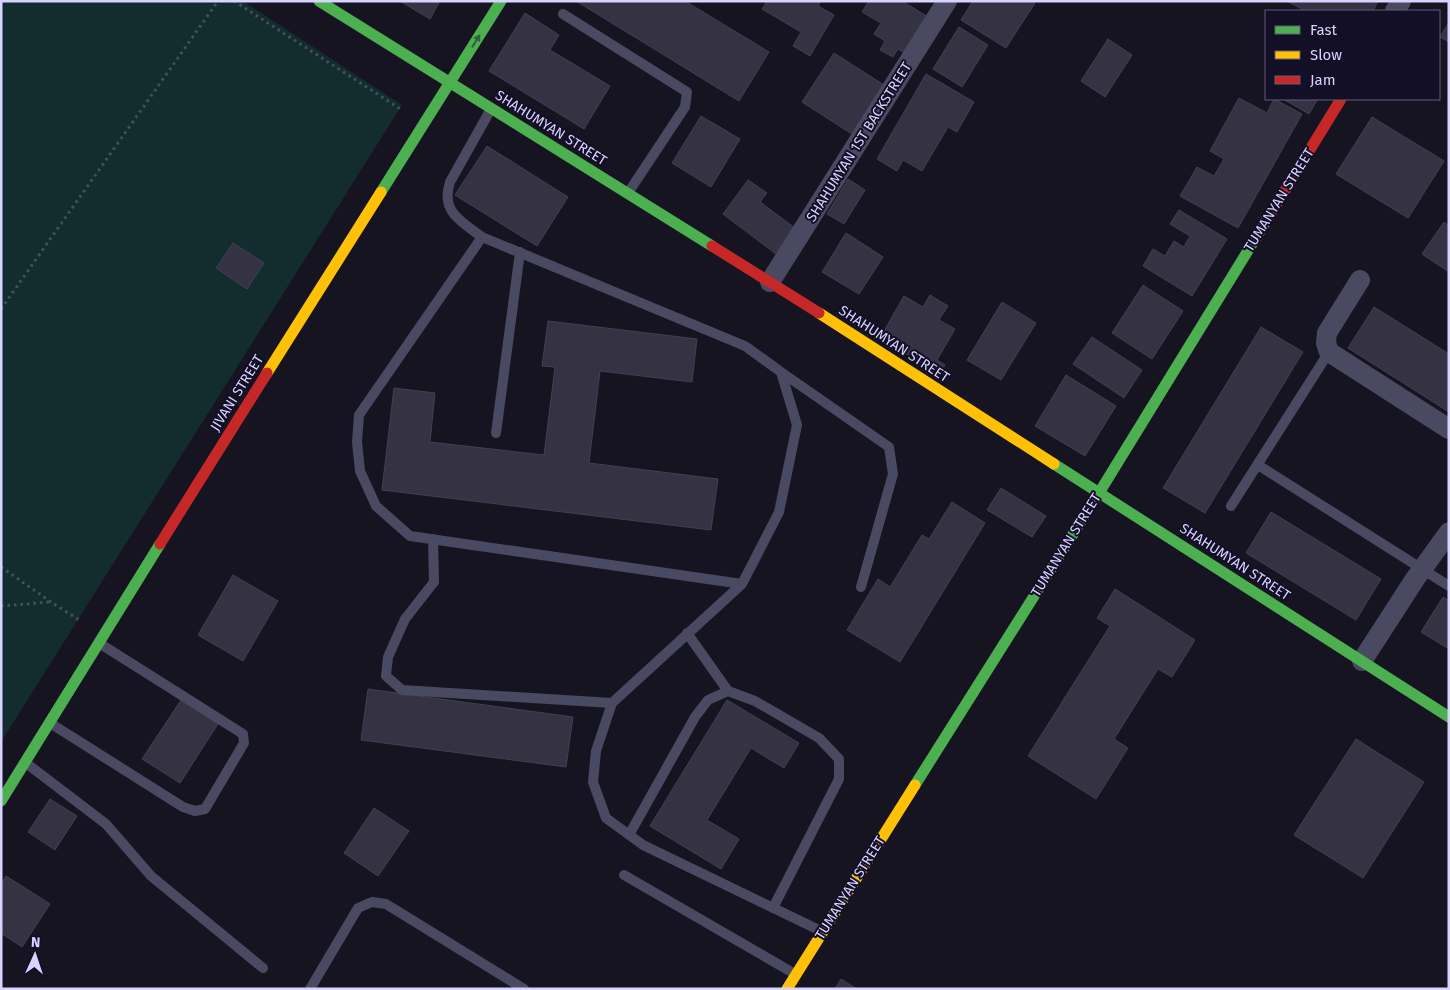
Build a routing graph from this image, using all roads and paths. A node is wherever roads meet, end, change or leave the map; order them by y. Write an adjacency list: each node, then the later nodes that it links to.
1 (218, 1): 16 (path)
2 (234, 1): 10 (path)
3 (319, 1): 7 (street, SHAHUMYAN STREET)
4 (501, 1): 7 (street, JIVANI STREET, one-way to 4)
5 (947, 1): 15 (street, SHAHUMYAN 1ST BACKSTREET)
6 (563, 14): 11 (lane)
7 (450, 82): 9 (street, SHAHUMYAN STREET); 34 (street, JIVANI STREET)
8 (1340, 100): 22 (street, TUMANYAN STREET)
9 (491, 108): 11 (street, SHAHUMYAN STREET); 12 (lane)
10 (403, 111)
11 (627, 193): 15 (street, SHAHUMYAN STREET)
12 (482, 237): 13 (lane); 25 (lane)
13 (520, 252): 18 (lane); 20 (lane)
14 (1360, 280): 17 (street)
15 (770, 282): 22 (street, SHAHUMYAN STREET)
16 (1, 309)
17 (1330, 352): 19 (street); 21 (lane)
18 (781, 372): 28 (lane); 30 (lane)
19 (1449, 429)
20 (496, 433)
21 (1258, 465): 23 (lane); 27 (lane)
22 (1099, 494): 35 (street, SHAHUMYAN STREET); 45 (street, TUMANYAN STREET)
23 (1231, 506)
24 (1449, 532): 27 (street)
25 (433, 539): 28 (lane); 37 (lane)
26 (1, 567): 31 (path)
27 (1422, 569): 29 (lane); 35 (street)
28 (742, 584): 33 (lane)
29 (1449, 586)
30 (861, 587)
31 (51, 602): 32 (path); 34 (path)
32 (1, 606)
33 (687, 634): 36 (lane); 37 (lane)
34 (101, 639): 39 (street, JIVANI STREET); 39 (lane)
35 (1362, 662): 38 (street, SHAHUMYAN STREET)
36 (728, 691): 42 (lane); 44 (lane)
37 (612, 703): 42 (lane)
38 (1449, 717)
39 (49, 723): 40 (street, JIVANI STREET)
40 (25, 763): 41 (street, JIVANI STREET); 46 (lane)
41 (1, 802)
42 (629, 835): 44 (lane)
43 (624, 875): 47 (lane)
44 (773, 908): 45 (lane)
45 (823, 932): 47 (street, TUMANYAN STREET)
46 (263, 968)
47 (796, 974): 50 (street, TUMANYAN STREET)
48 (310, 989): 49 (lane)
49 (524, 989)
50 (787, 989)

